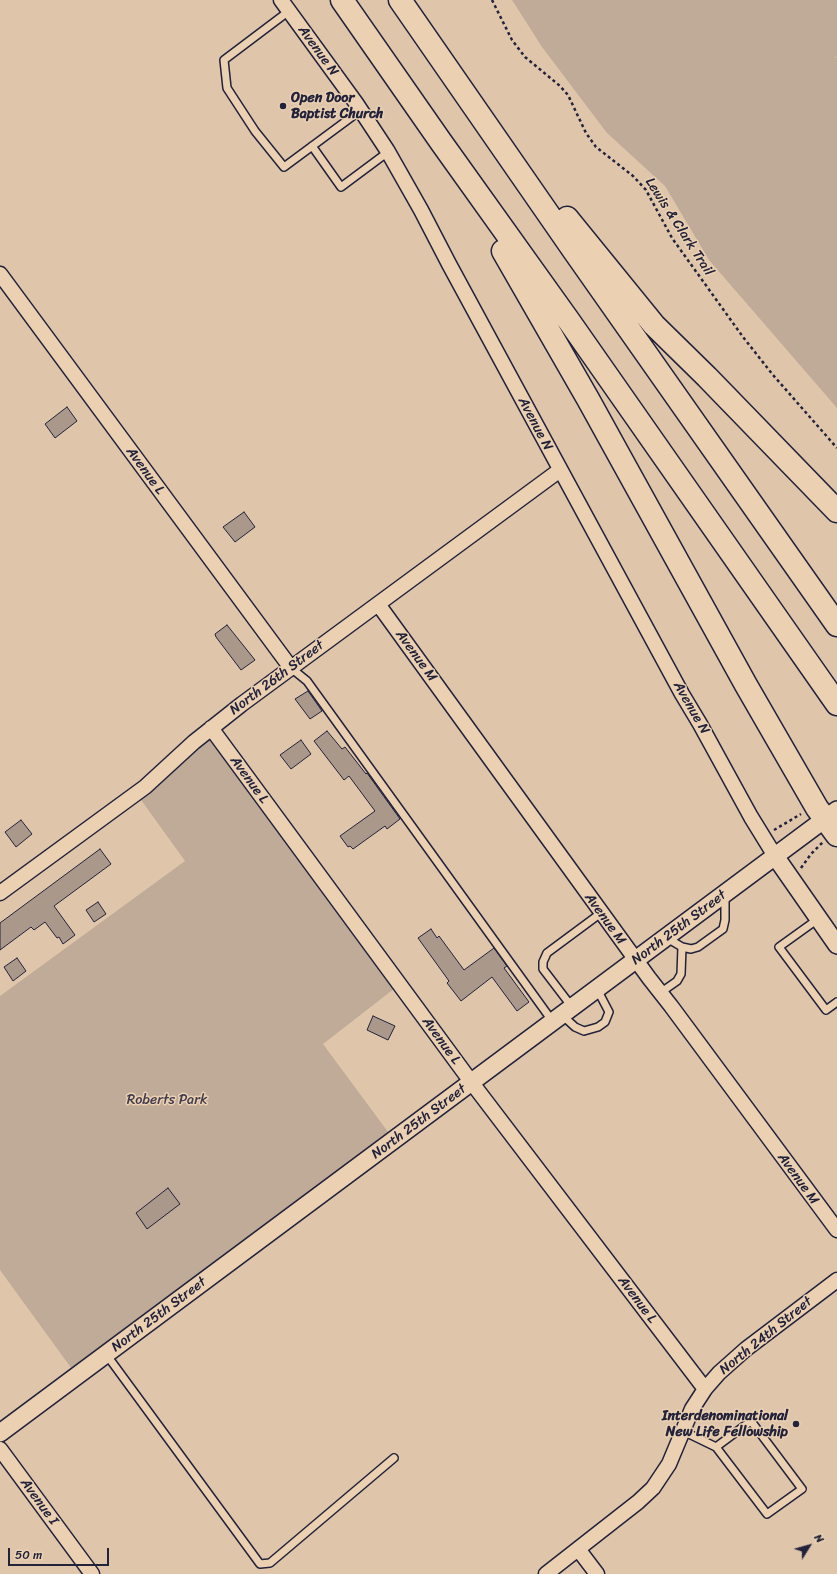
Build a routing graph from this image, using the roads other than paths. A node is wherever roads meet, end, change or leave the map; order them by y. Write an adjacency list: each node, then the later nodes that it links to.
1 (342, 0): 6 (highway)
2 (400, 0): 4 (highway)
3 (285, 5): 5 (street, Avenue N); 7 (lane)
4 (462, 88): 11 (highway); 13 (highway)
5 (361, 110): 7 (lane); 8 (street, Avenue N)
6 (441, 142): 15 (highway); 17 (highway)
7 (312, 146): 8 (lane)
8 (388, 152): 10 (street, Avenue N)
9 (0, 274): 14 (street, Avenue L)
10 (560, 470): 12 (street, North 26th Street); 18 (street, Avenue N)
11 (837, 511)
12 (378, 604): 14 (street, North 26th Street); 21 (street, Avenue M)
13 (837, 625)
14 (291, 668): 16 (street, North 26th Street); 30 (lane)
15 (837, 704)
16 (211, 728): 19 (street, North 26th Street); 31 (street, Avenue L)
17 (833, 822): 18 (street, North 25th Street)
18 (775, 856): 20 (street, North 25th Street); 22 (street)
19 (0, 893)
20 (724, 894): 23 (street, North 25th Street); 25 (lane)
21 (601, 913): 26 (street, Avenue M); 30 (lane)
22 (818, 918): 24 (street); 29 (lane)
23 (666, 938): 25 (lane); 26 (street, North 25th Street)
24 (837, 945)
25 (682, 947): 28 (lane)
26 (636, 960): 27 (street, North 25th Street); 28 (street, Avenue M)
27 (597, 989): 30 (street, North 25th Street); 30 (lane)
28 (660, 993): 32 (street, Avenue M)
29 (837, 1002)
30 (562, 1015): 31 (street, North 25th Street)
31 (472, 1083): 34 (street, North 25th Street); 35 (street, Avenue L)
32 (837, 1230)
33 (837, 1280): 35 (street, North 24th Street)
34 (106, 1354): 37 (street, North 25th Street); 40 (lane)
35 (705, 1389): 36 (street, North 24th Street)
36 (683, 1431): 38 (lane); 41 (street, North 24th Street)
37 (0, 1433)
38 (716, 1447): 38 (lane)
39 (0, 1449): 42 (street, Avenue I)
40 (394, 1458)
41 (578, 1550): 43 (street, North 24th Street); 44 (street)
42 (92, 1574)
43 (546, 1574)
44 (597, 1574)

